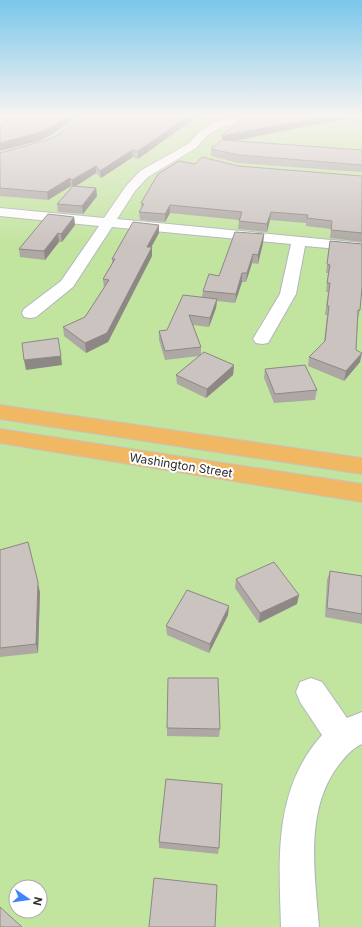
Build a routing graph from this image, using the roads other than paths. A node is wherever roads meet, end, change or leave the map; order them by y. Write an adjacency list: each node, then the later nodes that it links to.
1 (171, 158): 3 (street)
2 (0, 212): 3 (street)
3 (109, 222): 4 (street); 6 (street)
4 (299, 241): 5 (street); 7 (street)
5 (362, 247)
6 (30, 313)
7 (262, 339)
8 (0, 412): 10 (main road)
9 (0, 436): 11 (main road, Washington Street)
10 (362, 466)
11 (362, 493)
12 (311, 692): 13 (street)
13 (352, 733): 14 (street)
14 (300, 927)

